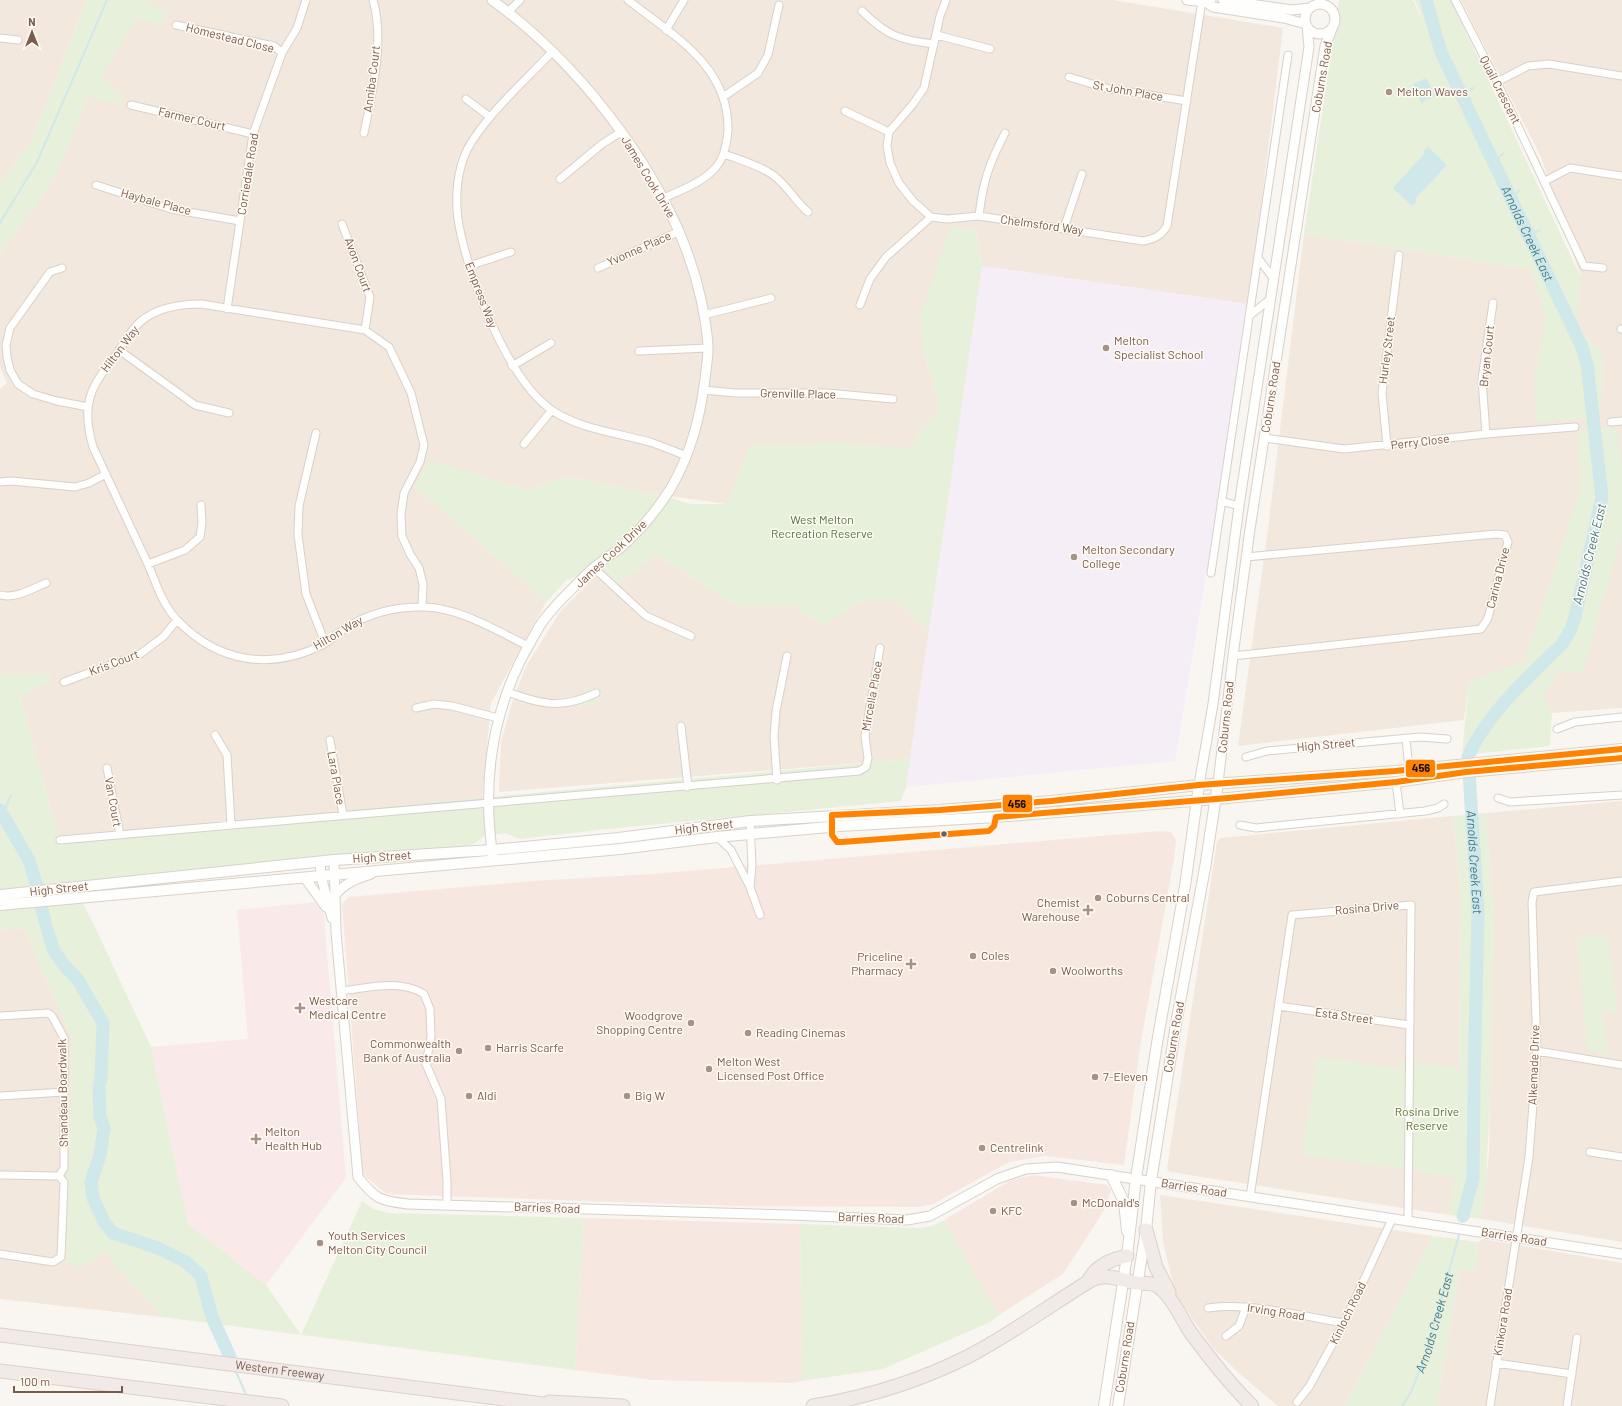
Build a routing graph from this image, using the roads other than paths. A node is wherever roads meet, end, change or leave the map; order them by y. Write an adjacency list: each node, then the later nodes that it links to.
1 (306, 0): 27 (street, Corriedale Road)
2 (373, 0): 42 (street, Anniba Court)
3 (492, 0): 16 (street, James Cook Drive)
4 (520, 0): 16 (street)
5 (628, 0): 20 (street)
6 (684, 0): 20 (street)
7 (946, 0): 21 (street)
8 (1187, 0): 11 (street)
9 (1223, 0): 13 (street)
10 (1454, 0): 31 (street, Quail Crescent)
11 (1206, 1): 18 (street); 34 (street, Chelmsford Way)
12 (1330, 3): 13 (street); 19 (street)
13 (1313, 4): 18 (street)
14 (779, 5): 32 (street)
15 (862, 11): 24 (street)
16 (508, 12): 26 (street, James Cook Drive)
17 (176, 25): 27 (street, Homestead Close)
18 (1306, 25): 19 (street); 50 (street, Coburns Road)
19 (1332, 29): 51 (street, Coburns Road)
20 (666, 30): 32 (street)
21 (937, 35): 24 (street); 25 (street)
22 (0, 38): 23 (street)
23 (18, 40)
24 (934, 44): 39 (street)
25 (990, 49)
26 (552, 52): 37 (street, Empress Way); 38 (street, James Cook Drive)
27 (282, 53): 41 (street, Corriedale Road)
28 (1288, 55): 61 (street)
29 (1622, 76): 31 (street)
30 (1069, 77): 34 (street, St John Place)
31 (1497, 82): 47 (street, Quail Crescent)
32 (723, 97): 43 (street)
33 (466, 99): 37 (street)
34 (1187, 101): 57 (street, Chelmsford Way)
35 (130, 105): 41 (street, Farmer Court)
36 (845, 111): 39 (street)
37 (490, 117): 62 (street, Empress Way)
38 (622, 132): 46 (street); 49 (street, James Cook Drive)
39 (888, 132): 53 (street, Chelmsford Way)
40 (1005, 133): 54 (street)
41 (253, 134): 55 (street, Corriedale Road)
42 (364, 134)
43 (724, 154): 49 (street); 52 (street)
44 (1082, 174): 57 (street)
45 (1622, 176): 47 (street)
46 (560, 179)
47 (1545, 182): 65 (street, Quail Crescent)
48 (96, 185): 55 (street, Haybale Place)
49 (664, 198): 58 (street, James Cook Drive)
50 (1283, 208): 51 (street); 66 (street, Coburns Road)
51 (1300, 210): 91 (street, Coburns Road)
52 (808, 212)
53 (931, 216): 54 (street, Chelmsford Way); 70 (street)
54 (979, 216): 57 (street, Chelmsford Way)
55 (240, 221): 71 (street, Corriedale Road)
56 (342, 224): 74 (street, Avon Court)
57 (1064, 228)
58 (680, 231): 64 (street, Yvonne Place); 72 (street, James Cook Drive)
59 (511, 252): 62 (street)
60 (1399, 256): 93 (street, Hurley Street)
61 (1258, 258): 66 (street); 73 (street)
62 (469, 266): 79 (street, Empress Way)
63 (62, 268): 82 (street)
64 (598, 268)
65 (1603, 268)
66 (1273, 278): 68 (street, Coburns Road)
67 (771, 298): 72 (street)
68 (1269, 300): 73 (street); 90 (street, Coburns Road)
69 (1493, 303): 89 (street, Bryan Court)
70 (860, 305)
71 (228, 309): 74 (street, Hilton Way); 77 (street, Hilton Way)
72 (704, 315): 76 (street, James Cook Drive)
73 (1249, 316): 97 (street)
74 (365, 330): 106 (street, Hilton Way)
75 (551, 343): 79 (street)
76 (708, 348): 78 (street); 80 (street, James Cook Drive)
77 (119, 350): 82 (street, Hilton Way); 84 (street)
78 (639, 351)
79 (512, 366): 83 (street, Empress Way)
80 (704, 390): 81 (street, Grenville Place); 94 (street, James Cook Drive)
81 (893, 399)
82 (88, 407): 95 (street, Hilton Way)
83 (552, 410): 92 (street); 94 (street, Empress Way)
84 (229, 413)
85 (1622, 421): 86 (street)
86 (1611, 422)
87 (1575, 427): 89 (street, Perry Close)
88 (316, 433): 109 (street)
89 (1486, 434): 93 (street, Perry Close)
90 (1249, 436): 91 (street); 99 (street, Coburns Road)
91 (1265, 438): 93 (street, Perry Close); 100 (street, Coburns Road)
92 (524, 444)
93 (1387, 446)
94 (687, 456): 102 (street, James Cook Drive)
95 (106, 474): 96 (street); 101 (street, Hilton Way)
96 (0, 482)
97 (1221, 501): 99 (street); 103 (street)
98 (201, 505): 101 (street)
99 (1239, 506): 138 (street, Coburns Road)
100 (1246, 557): 113 (street, Coburns Road); 113 (street, Carina Drive)
101 (148, 564): 107 (street, Hilton Way)
102 (594, 568): 108 (street); 110 (street, James Cook Drive)
103 (1211, 573)
104 (46, 583): 105 (street)
105 (0, 595)
106 (422, 607): 109 (street, Hilton Way); 110 (street, Hilton Way)
107 (177, 620): 109 (street, Hilton Way); 114 (street, Kris Court)
108 (691, 636)
109 (325, 643)
110 (528, 646): 115 (street, James Cook Drive)
111 (880, 648): 134 (street, Mircella Place)
112 (787, 656): 134 (street)
113 (1232, 656): 137 (street, Coburns Road)
114 (64, 682)
115 (507, 692): 116 (street); 119 (street, James Cook Drive)
116 (596, 693)
117 (416, 708): 119 (street)
118 (1622, 717): 121 (street)
119 (498, 718): 144 (street, James Cook Drive)
120 (681, 726): 139 (street)
121 (1557, 729)
122 (215, 735): 149 (street)
123 (1406, 738): 124 (street, High Street); 127 (street, High Street); 132 (street)
124 (1447, 739)
125 (330, 740): 147 (street, Lara Place)
126 (1622, 749): 129 (main road, High Street)
127 (1246, 757)
128 (1622, 758): 129 (main road, High Street)
129 (1476, 767): 131 (main road, High Street)
130 (107, 768): 152 (street, Van Court)
131 (1465, 768): 132 (main road, High Street); 135 (main road, High Street)
132 (1409, 770): 133 (main road, High Street); 135 (main road)
133 (1395, 771): 136 (main road); 137 (main road, High Street)
134 (777, 780): 139 (street)
135 (1410, 781): 136 (main road, High Street)
136 (1396, 782): 142 (main road, High Street); 146 (street)
137 (1218, 784): 138 (main road, High Street); 142 (main road, Coburns Road)
138 (1199, 785): 143 (main road, Coburns Road); 148 (main road, High Street)
139 (688, 787): 144 (street)
140 (1622, 795): 141 (street)
141 (1498, 798)
142 (1215, 799): 143 (main road, High Street); 175 (main road, Coburns Road)
143 (1197, 800): 151 (main road, High Street); 174 (main road, Coburns Road)
144 (489, 802): 147 (street); 155 (street, James Cook Drive)
145 (1444, 804): 146 (street)
146 (1400, 814): 150 (street)
147 (343, 815): 149 (street)
148 (750, 821): 151 (street); 155 (main road, High Street)
149 (231, 825): 152 (street)
150 (1240, 825)
151 (750, 834): 153 (main road, High Street); 163 (street)
152 (120, 835): 154 (street)
153 (717, 837): 155 (main road, High Street); 163 (street)
154 (60, 840)
155 (493, 855): 156 (main road, High Street); 158 (main road, High Street)
156 (334, 860): 157 (main road, High Street); 159 (street, Barries Road)
157 (320, 862): 160 (street, Barries Road); 164 (main road, High Street)
158 (379, 871): 159 (main road, High Street); 165 (street)
159 (335, 875): 160 (main road, High Street); 165 (street, Barries Road)
160 (321, 876): 161 (main road, High Street); 168 (street, Barries Road)
161 (305, 878): 166 (main road, High Street); 168 (street, Barries Road)
162 (1622, 881): 176 (street, Alkemade Drive)
163 (750, 888): 167 (street)
164 (0, 895)
165 (335, 895): 169 (street, Barries Road)
166 (0, 904)
167 (760, 914)
168 (332, 917): 169 (street, Barries Road)
169 (336, 932): 170 (street, Barries Road)
170 (341, 991): 188 (street, Barries Road); 188 (street)
171 (1279, 1006): 173 (street, Esta Street); 173 (street, Rosina Drive); 187 (street, Rosina Drive)
172 (0, 1016): 178 (street, Shandeau Boardwalk)
173 (1409, 1025): 190 (street, Rosina Drive)
174 (1158, 1034): 175 (main road); 185 (main road, Coburns Road)
175 (1174, 1039): 186 (main road, Coburns Road)
176 (1537, 1051): 177 (street); 193 (street, Alkemade Drive)
177 (1622, 1065)
178 (64, 1092): 179 (street); 184 (street, Shandeau Boardwalk)
179 (0, 1096)
180 (1590, 1152): 181 (street)
181 (1622, 1157)
182 (0, 1175): 184 (street)
183 (1111, 1175): 185 (street, Barries Road); 188 (street, Barries Road); 192 (main road)
184 (58, 1176): 194 (street)
185 (1136, 1178): 186 (street, Barries Road); 192 (main road, Coburns Road)
186 (1151, 1180): 187 (street, Barries Road); 191 (main road, Coburns Road)
187 (1250, 1197): 189 (street, Barries Road)
188 (446, 1205)
189 (1392, 1219): 190 (street, Barries Road); 203 (street, Kinloch Road)
190 (1408, 1222): 193 (street, Barries Road)
191 (1146, 1230): 199 (main road, Coburns Road); 202 (highway)
192 (1130, 1236): 196 (main road, Coburns Road)
193 (1516, 1238): 195 (street, Barries Road); 207 (street, Kinkora Road)
194 (0, 1254)
195 (1622, 1254)
196 (1127, 1256): 197 (main road, Coburns Road); 198 (highway)
197 (1123, 1279): 198 (highway); 199 (highway); 216 (main road, Coburns Road)
198 (1088, 1282): 215 (highway)
199 (1137, 1283): 202 (highway); 217 (main road, Coburns Road)
200 (1246, 1307): 201 (street, Irving Road); 203 (street, Irving Road); 205 (street)
201 (1208, 1308)
202 (1176, 1309): 218 (highway)
203 (1344, 1323): 211 (street, Kinloch Road)
204 (0, 1335): 210 (highway, Western Freeway)
205 (1226, 1336)
206 (1577, 1338): 209 (street)
207 (1496, 1363): 209 (street); 219 (street, Kinkora Road)
208 (0, 1371): 212 (highway)
209 (1572, 1374): 220 (street)
210 (526, 1401): 213 (highway, Western Freeway); 214 (highway)
211 (1297, 1402)
212 (282, 1406)
213 (559, 1406)
214 (623, 1406)
215 (813, 1406)
216 (1104, 1406)
217 (1118, 1406)
218 (1252, 1406)
219 (1490, 1406)
220 (1567, 1406)

